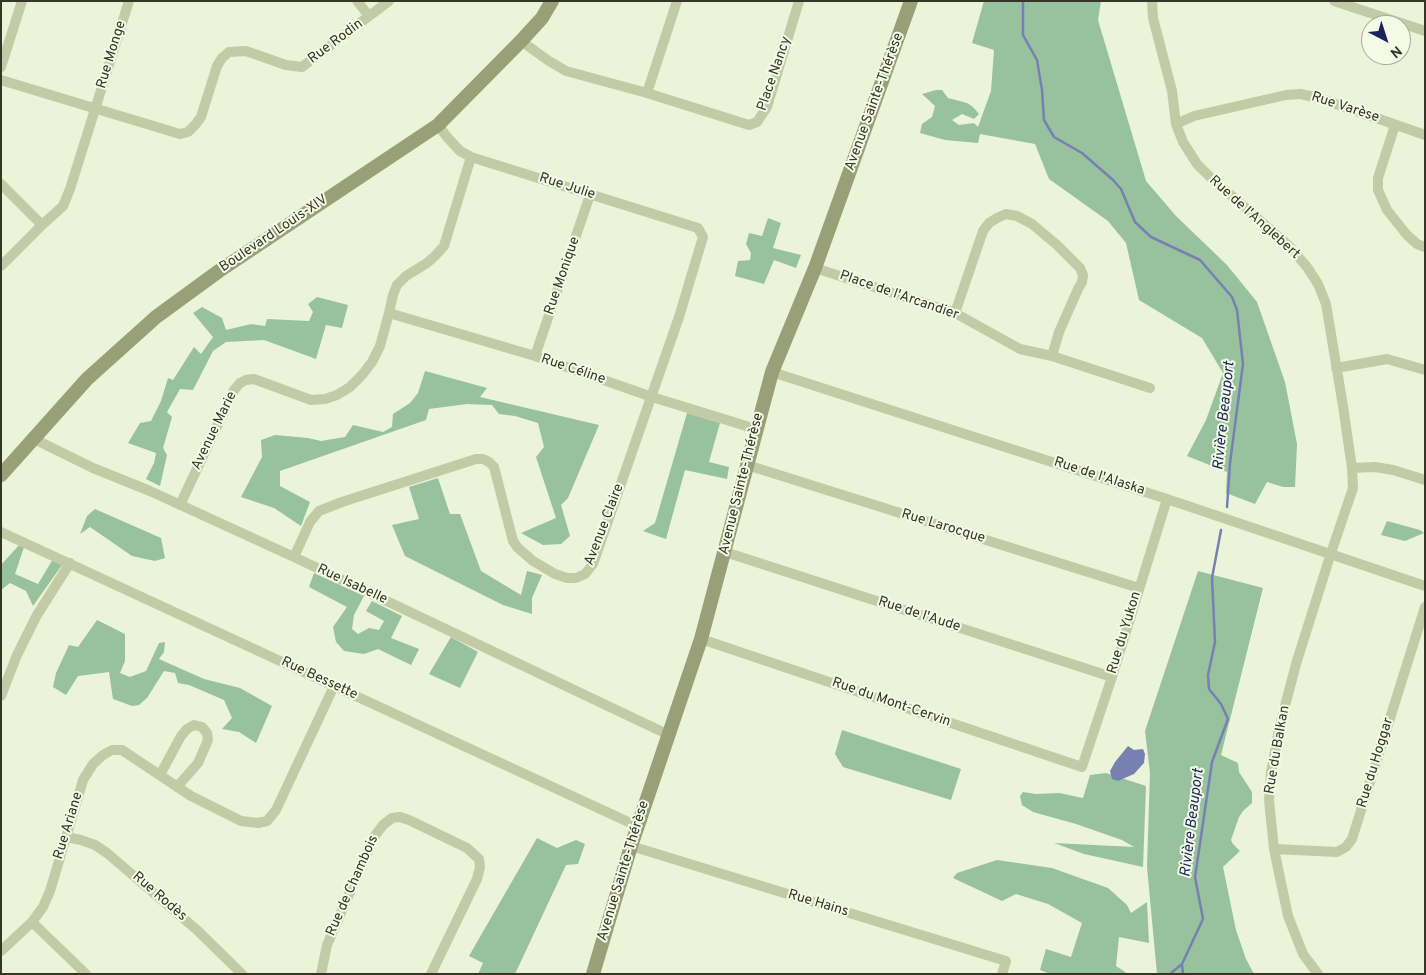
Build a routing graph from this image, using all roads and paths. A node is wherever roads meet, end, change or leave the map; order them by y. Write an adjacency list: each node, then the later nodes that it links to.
1 (22, 1): 14 (street)
2 (129, 1): 17 (street, Rue Monge)
3 (357, 1): 11 (street)
4 (389, 1): 11 (street, Rue Rodin)
5 (552, 1): 13 (street, Boulevard Louis-XIV)
6 (677, 1): 16 (street)
7 (799, 1): 16 (street, Place Nancy)
8 (911, 1): 29 (street, Avenue Sainte-Thérèse)
9 (1152, 1): 18 (street, Rue de l'Anglebert)
10 (1334, 1): 12 (street)
11 (369, 16): 17 (street, Rue Rodin)
12 (1425, 31)
13 (522, 42): 16 (street, Place Nancy); 19 (street, Boulevard Louis-XIV)
14 (1, 67)
15 (1, 80): 17 (street)
16 (647, 93)
17 (96, 109): 25 (street, Rue Monge)
18 (1176, 124): 20 (street, Rue Varèse); 34 (street, Rue de l'Anglebert)
19 (438, 125): 22 (street, Rue Julie); 40 (street, Boulevard Louis-XIV)
20 (1395, 125): 21 (street, Rue Varèse); 27 (street)
21 (1425, 135)
22 (471, 156): 24 (street, Rue Julie); 30 (street, Avenue Marie)
23 (1, 184): 25 (street)
24 (590, 195): 26 (street, Rue Julie); 32 (street, Rue Monique)
25 (42, 225): 28 (street, Rue Monge)
26 (703, 237): 38 (street, Avenue Claire)
27 (1425, 247)
28 (1, 266)
29 (815, 268): 31 (street, Place de l'Arcandier); 36 (street, Avenue Sainte-Thérèse)
30 (389, 313): 32 (street, Rue Céline); 46 (street, Avenue Marie)
31 (955, 313): 33 (street, Place de l'Arcandier); 33 (street)
32 (535, 356): 38 (street, Rue Céline)
33 (1052, 356): 37 (street, Place de l'Arcandier)
34 (1336, 368): 35 (street); 42 (street, Rue de l'Anglebert)
35 (1425, 370)
36 (772, 372): 39 (street, Avenue Sainte-Thérèse); 45 (street, Rue de l'Alaska)
37 (1150, 388)
38 (652, 397): 39 (street, Rue Céline); 50 (street, Avenue Claire)
39 (756, 429): 41 (street, Avenue Sainte-Thérèse)
40 (34, 439): 43 (street, Boulevard Louis-XIV); 46 (street, Rue Isabelle)
41 (747, 465): 48 (street, Avenue Sainte-Thérèse); 53 (street, Rue Larocque)
42 (1352, 468): 44 (street); 49 (street, Rue de l'Anglebert)
43 (1, 475)
44 (1425, 480)
45 (1168, 499): 49 (street, Rue de l'Alaska); 53 (street, Rue du Yukon)
46 (180, 505): 50 (street, Rue Isabelle)
47 (1, 532): 51 (street, Rue Bessette)
48 (725, 552): 55 (street, Avenue Sainte-Thérèse); 56 (street, Rue de l'Aude)
49 (1331, 554): 52 (street, Rue de l'Alaska); 66 (street, Rue du Balkan)
50 (294, 557): 59 (street, Rue Isabelle)
51 (70, 563): 57 (street, Rue Bessette); 58 (street)
52 (1425, 586)
53 (1139, 588): 56 (street, Rue du Yukon)
54 (1425, 606): 66 (street, Rue du Hoggar)
55 (701, 639): 59 (street, Avenue Sainte-Thérèse); 60 (street, Rue du Mont-Cervin)
56 (1112, 677): 60 (street, Rue du Yukon)
57 (334, 686): 62 (street, Rue Ariane); 63 (street, Rue Bessette)
58 (1, 696)
59 (669, 735): 63 (street, Avenue Sainte-Thérèse)
60 (1082, 766)
61 (160, 775): 62 (street, Rue Ariane); 62 (street); 64 (street, Rue Ariane)
62 (177, 786)
63 (637, 826): 65 (street, Avenue Sainte-Thérèse)
64 (66, 837): 67 (street, Rue Ariane); 70 (street, Rue Rodès)
65 (630, 846): 73 (street, Avenue Sainte-Thérèse); 74 (street, Rue Hains)
66 (1274, 849): 75 (street, Rue du Balkan)
67 (32, 922): 68 (street, Rue Ariane); 69 (street)
68 (1, 951)
69 (86, 974)
70 (242, 974)
71 (321, 974): 72 (street, Rue de Chambois)
72 (431, 974)
73 (593, 974)
74 (1002, 974)
75 (1318, 974)

